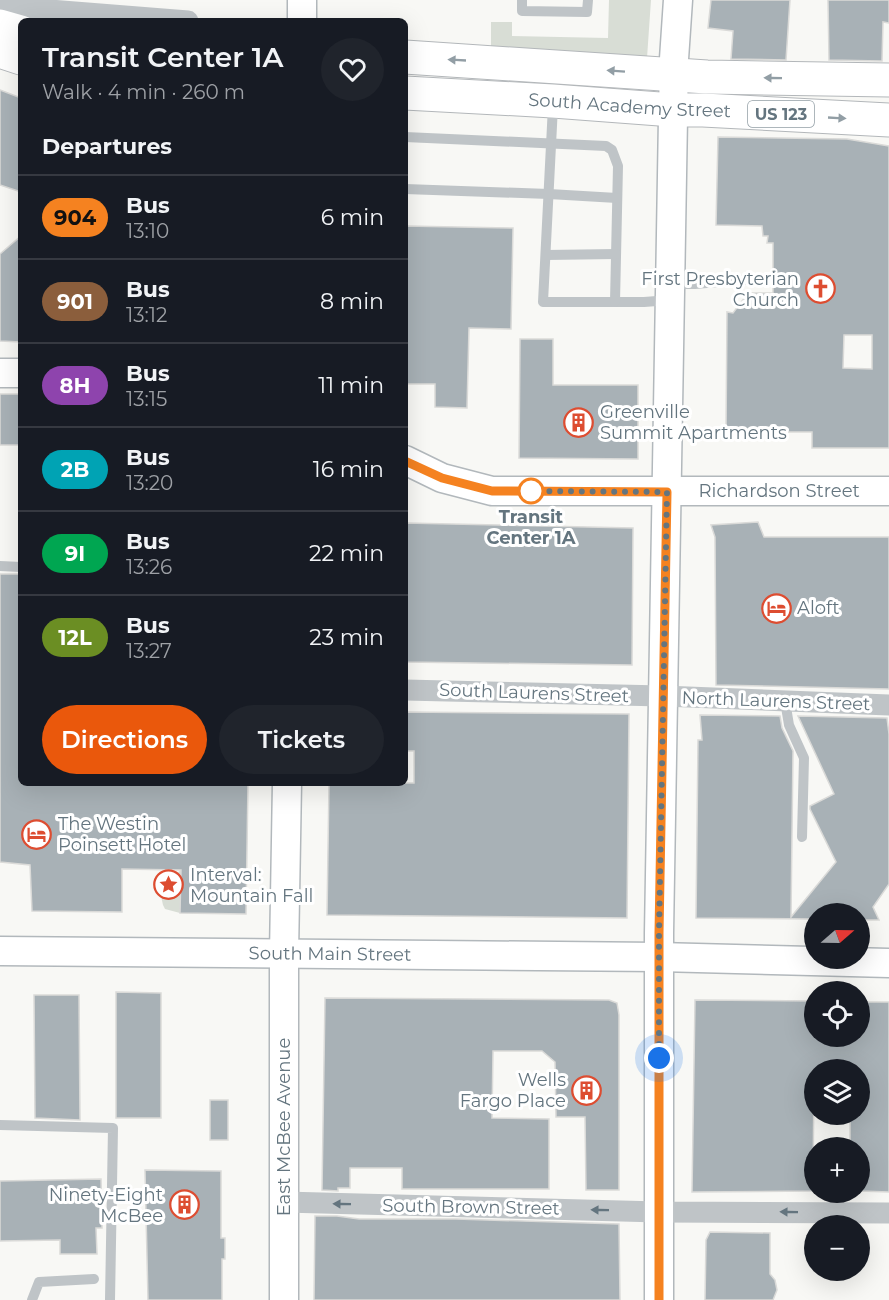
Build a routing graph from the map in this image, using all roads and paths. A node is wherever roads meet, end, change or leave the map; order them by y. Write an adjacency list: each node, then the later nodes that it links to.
1 (302, 0): 7 (street)
2 (522, 0): 3 (lane)
3 (588, 0)
4 (678, 0): 13 (street)
5 (0, 4): 6 (street)
6 (150, 18)
7 (302, 18)
8 (0, 26): 9 (highway)
9 (18, 31)
10 (0, 51): 11 (highway)
11 (18, 57)
12 (408, 57): 13 (highway, South Academy Street / US 123, one-way to 12)
13 (674, 75): 14 (highway, US 123, one-way to 13); 17 (street)
14 (889, 80)
15 (408, 93): 16 (highway, South Academy Street / US 123)
16 (553, 101): 17 (highway, South Academy Street / US 123); 20 (lane)
17 (673, 110): 18 (highway, South Academy Street / US 123, one-way to 18); 27 (street)
18 (889, 120)
19 (408, 137): 20 (lane)
20 (552, 144): 22 (lane); 23 (lane)
21 (408, 189): 22 (lane)
22 (549, 194): 23 (lane); 25 (lane)
23 (617, 198): 24 (lane)
24 (616, 254): 25 (lane); 28 (lane)
25 (546, 255): 28 (lane)
26 (753, 279): 27 (lane)
27 (670, 292): 28 (lane); 33 (street)
28 (615, 302)
29 (0, 373): 30 (street)
30 (18, 373)
31 (408, 461): 33 (street, Richardson Street)
32 (889, 491): 33 (street, Richardson Street)
33 (667, 492): 37 (street)
34 (0, 566): 35 (lane)
35 (18, 567)
36 (408, 690): 37 (street, South Laurens Street)
37 (663, 696): 38 (street, North Laurens Street); 44 (street)
38 (784, 701): 39 (street, North Laurens Street); 41 (lane)
39 (889, 705)
40 (287, 786): 43 (street, East McBee Avenue)
41 (802, 837)
42 (0, 951): 43 (street, South Main Street)
43 (284, 954): 44 (street, South Main Street); 47 (street, East McBee Avenue)
44 (659, 957): 45 (street, South Main Street); 48 (street)
45 (889, 963)
46 (0, 1125): 52 (lane)
47 (284, 1202): 48 (street, South Brown Street, one-way to 47); 53 (street, East McBee Avenue)
48 (659, 1212): 49 (street, South Brown Street, one-way to 48); 54 (street)
49 (889, 1213)
50 (94, 1279): 51 (lane)
51 (32, 1300)
52 (110, 1300)
53 (284, 1300)
54 (659, 1300)

